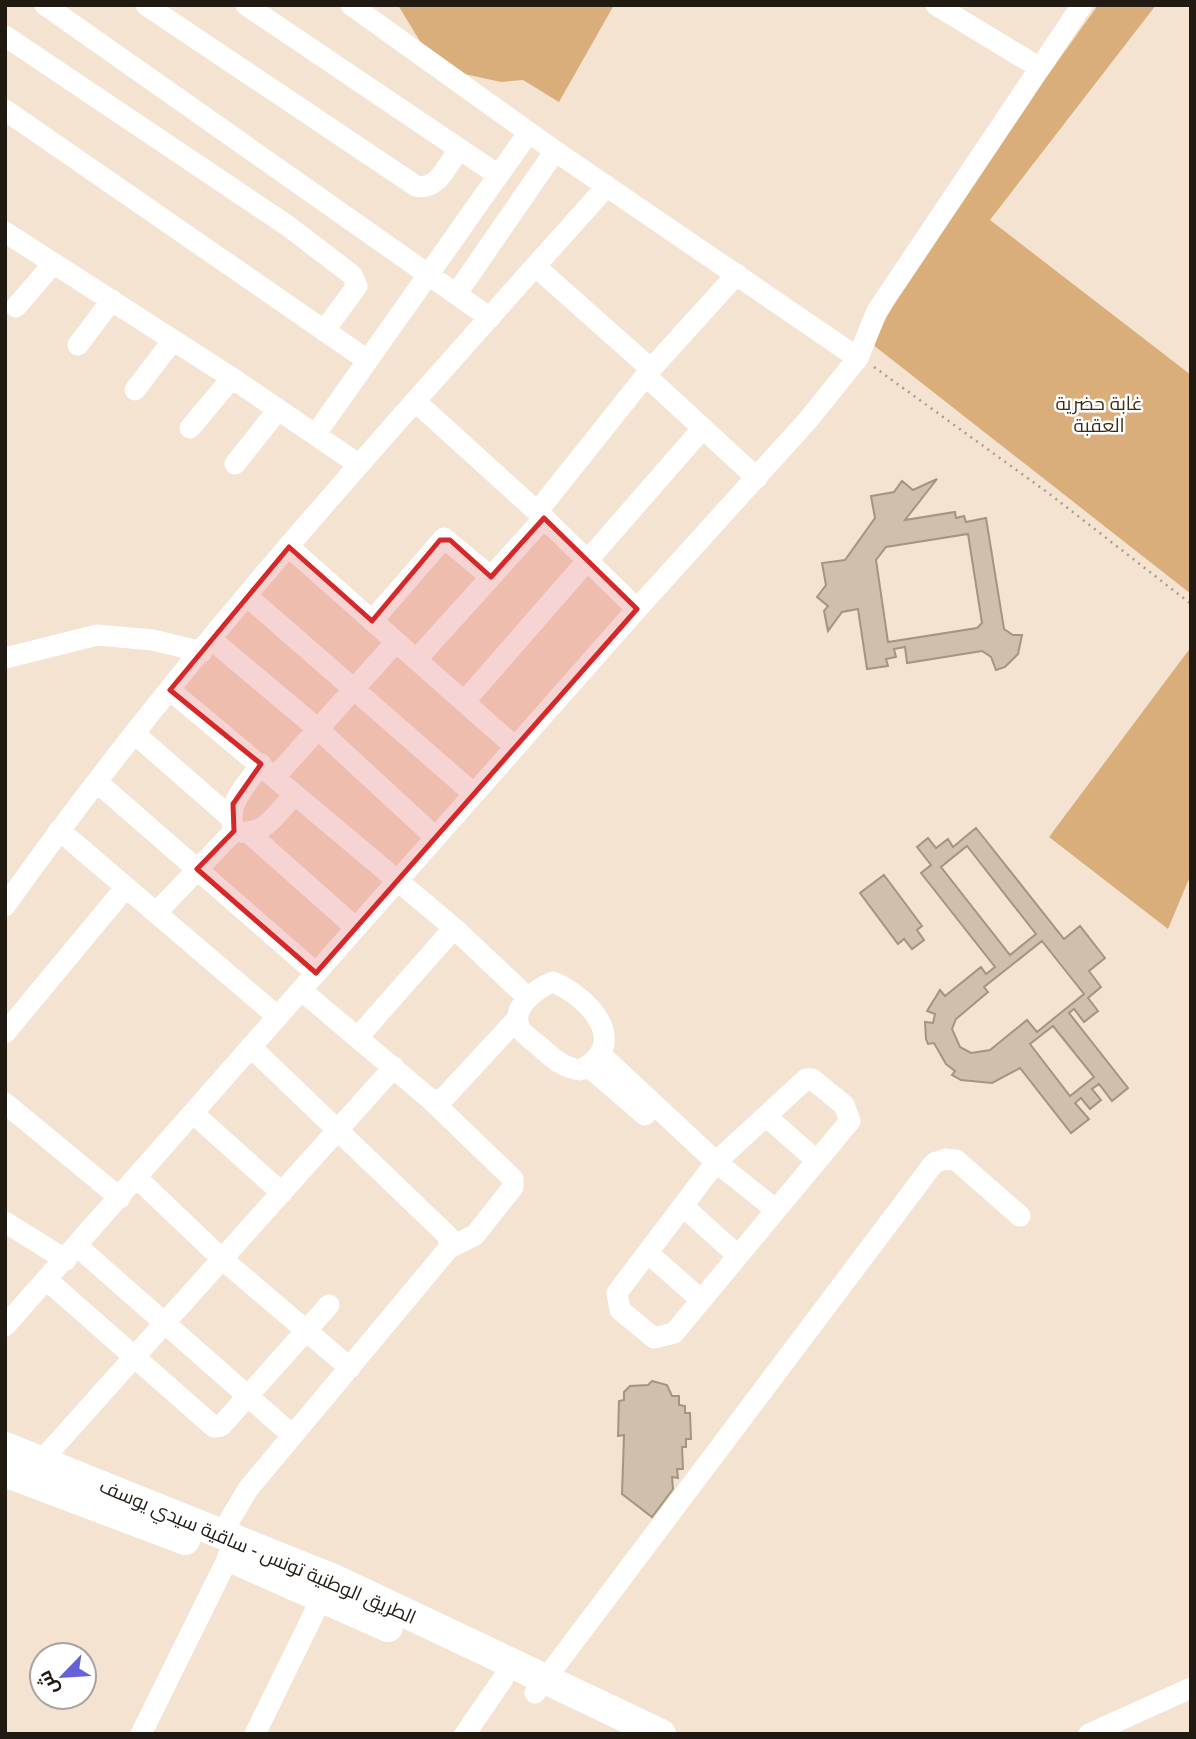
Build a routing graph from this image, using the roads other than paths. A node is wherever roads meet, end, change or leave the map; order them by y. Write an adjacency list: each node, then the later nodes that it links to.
1 (45, 5): 18 (street)
2 (146, 5): 11 (street)
3 (246, 5): 11 (street)
4 (351, 5): 10 (street)
5 (936, 5): 8 (street)
6 (1082, 5): 8 (street)
7 (5, 36): 24 (street)
8 (1040, 68): 27 (street)
9 (5, 110): 24 (street)
10 (529, 132): 12 (street); 13 (street)
11 (459, 149): 13 (street)
12 (555, 151): 14 (street); 20 (street)
13 (498, 175): 18 (street)
14 (607, 186): 17 (street); 19 (street)
15 (5, 232): 16 (street)
16 (53, 264): 21 (street); 22 (street)
17 (535, 267): 23 (street); 29 (street)
18 (426, 274): 20 (street); 28 (street)
19 (737, 274): 27 (street); 29 (street)
20 (457, 293): 23 (street)
21 (112, 300): 25 (street); 26 (street)
22 (16, 307)
23 (490, 318): 32 (street)
24 (324, 331): 28 (street)
25 (173, 340): 30 (street); 31 (street)
26 (78, 345)
27 (858, 358): 39 (street)
28 (367, 360): 36 (street)
29 (649, 373): 35 (street); 40 (street)
30 (232, 378): 33 (street); 34 (street)
31 (135, 390)
32 (415, 401): 38 (street); 40 (street)
33 (277, 411): 36 (street); 37 (street)
34 (190, 428)
35 (704, 428): 39 (street); 42 (street)
36 (315, 435): 38 (street)
37 (235, 464)
38 (358, 464): 41 (street)
39 (757, 478): 45 (street)
40 (541, 515): 42 (street); 43 (street)
41 (289, 547): 44 (street); 46 (street)
42 (587, 560): 45 (street); 53 (street)
43 (491, 577): 46 (street); 50 (street)
44 (248, 597): 48 (street); 51 (street)
45 (637, 608): 56 (street)
46 (372, 621): 47 (street)
47 (396, 642): 50 (street); 51 (street)
48 (207, 646): 49 (street); 52 (street); 54 (street)
49 (5, 658)
50 (416, 660): 53 (street)
51 (355, 687): 54 (street); 59 (street)
52 (170, 690): 55 (street); 57 (street)
53 (464, 702): 56 (street)
54 (318, 729): 57 (street); 63 (street)
55 (135, 734): 58 (street); 61 (street)
56 (515, 747): 59 (street)
57 (268, 771): 60 (street); 61 (street)
58 (97, 782): 62 (street); 64 (street)
59 (474, 793): 63 (street)
60 (294, 794): 61 (street); 65 (street)
61 (238, 827): 64 (street); 69 (street)
62 (59, 830): 66 (street); 67 (street)
63 (435, 837): 65 (street)
64 (197, 869): 68 (street); 71 (street)
65 (397, 880): 69 (street); 70 (street)
66 (127, 887): 68 (street); 76 (street)
67 (5, 906)
68 (157, 912): 74 (street)
69 (356, 928): 71 (street)
70 (454, 928): 73 (street); 77 (street)
71 (316, 973): 72 (street)
72 (301, 990): 74 (street); 77 (street)
73 (527, 997): 75 (street); 79 (street)
74 (278, 1017): 78 (street)
75 (517, 1019): 79 (street); 81 (street)
76 (5, 1033)
77 (358, 1037): 80 (street)
78 (252, 1048): 83 (street); 85 (street)
79 (594, 1060): 87 (street)
80 (394, 1067): 81 (street); 85 (street)
81 (430, 1099): 95 (street)
82 (6, 1104): 90 (street)
83 (194, 1114): 88 (street); 89 (street)
84 (766, 1116): 86 (street); 86 (street); 87 (street)
85 (339, 1131): 89 (street); 95 (street)
86 (817, 1161): 92 (street)
87 (713, 1167): 91 (street); 92 (street)
88 (137, 1178): 90 (street); 99 (street)
89 (282, 1193): 99 (street)
90 (120, 1198): 96 (street)
91 (683, 1206): 97 (street); 98 (street)
92 (776, 1210): 98 (street)
93 (1020, 1216): 116 (street)
94 (5, 1222): 96 (street)
95 (449, 1248): 107 (street)
96 (71, 1253): 100 (street); 103 (street)
97 (648, 1253): 101 (street); 101 (street)
98 (738, 1256): 101 (street)
99 (221, 1258): 103 (street); 105 (street)
100 (47, 1280): 104 (street); 106 (street)
101 (701, 1300)
102 (330, 1305): 105 (street)
103 (165, 1322): 106 (street); 108 (street)
104 (5, 1326)
105 (306, 1330): 107 (street); 108 (street)
106 (133, 1358): 108 (street); 111 (street)
107 (351, 1368): 109 (street)
108 (248, 1396): 109 (street)
109 (292, 1435): 113 (street)
110 (5, 1447): 111 (highway, الطريق الوطنية تونس - ساقية سيدي يوسف)
111 (42, 1460): 113 (highway, الطريق الوطنية تونس - ساقية سيدي يوسف)
112 (5, 1472): 113 (highway, الطريق الوطنية تونس - ساقية سيدي يوسف)
113 (225, 1545): 114 (highway, الطريق الوطنية تونس - ساقية سيدي يوسف); 116 (highway, الطريق الوطنية تونس - ساقية سيدي يوسف); 119 (street)
114 (322, 1597): 115 (highway, الطريق الوطنية تونس - ساقية سيدي يوسف); 120 (street)
115 (503, 1679): 116 (highway, الطريق الوطنية تونس - ساقية سيدي يوسف); 121 (street)
116 (540, 1686): 122 (highway, الطريق الوطنية تونس - ساقية سيدي يوسف); 123 (highway, الطريق الوطنية تونس - ساقية سيدي يوسف)
117 (1191, 1688): 118 (street)
118 (1119, 1728): 124 (street)
119 (141, 1734)
120 (255, 1734)
121 (465, 1734)
122 (616, 1734)
123 (661, 1734)
124 (1089, 1734)

